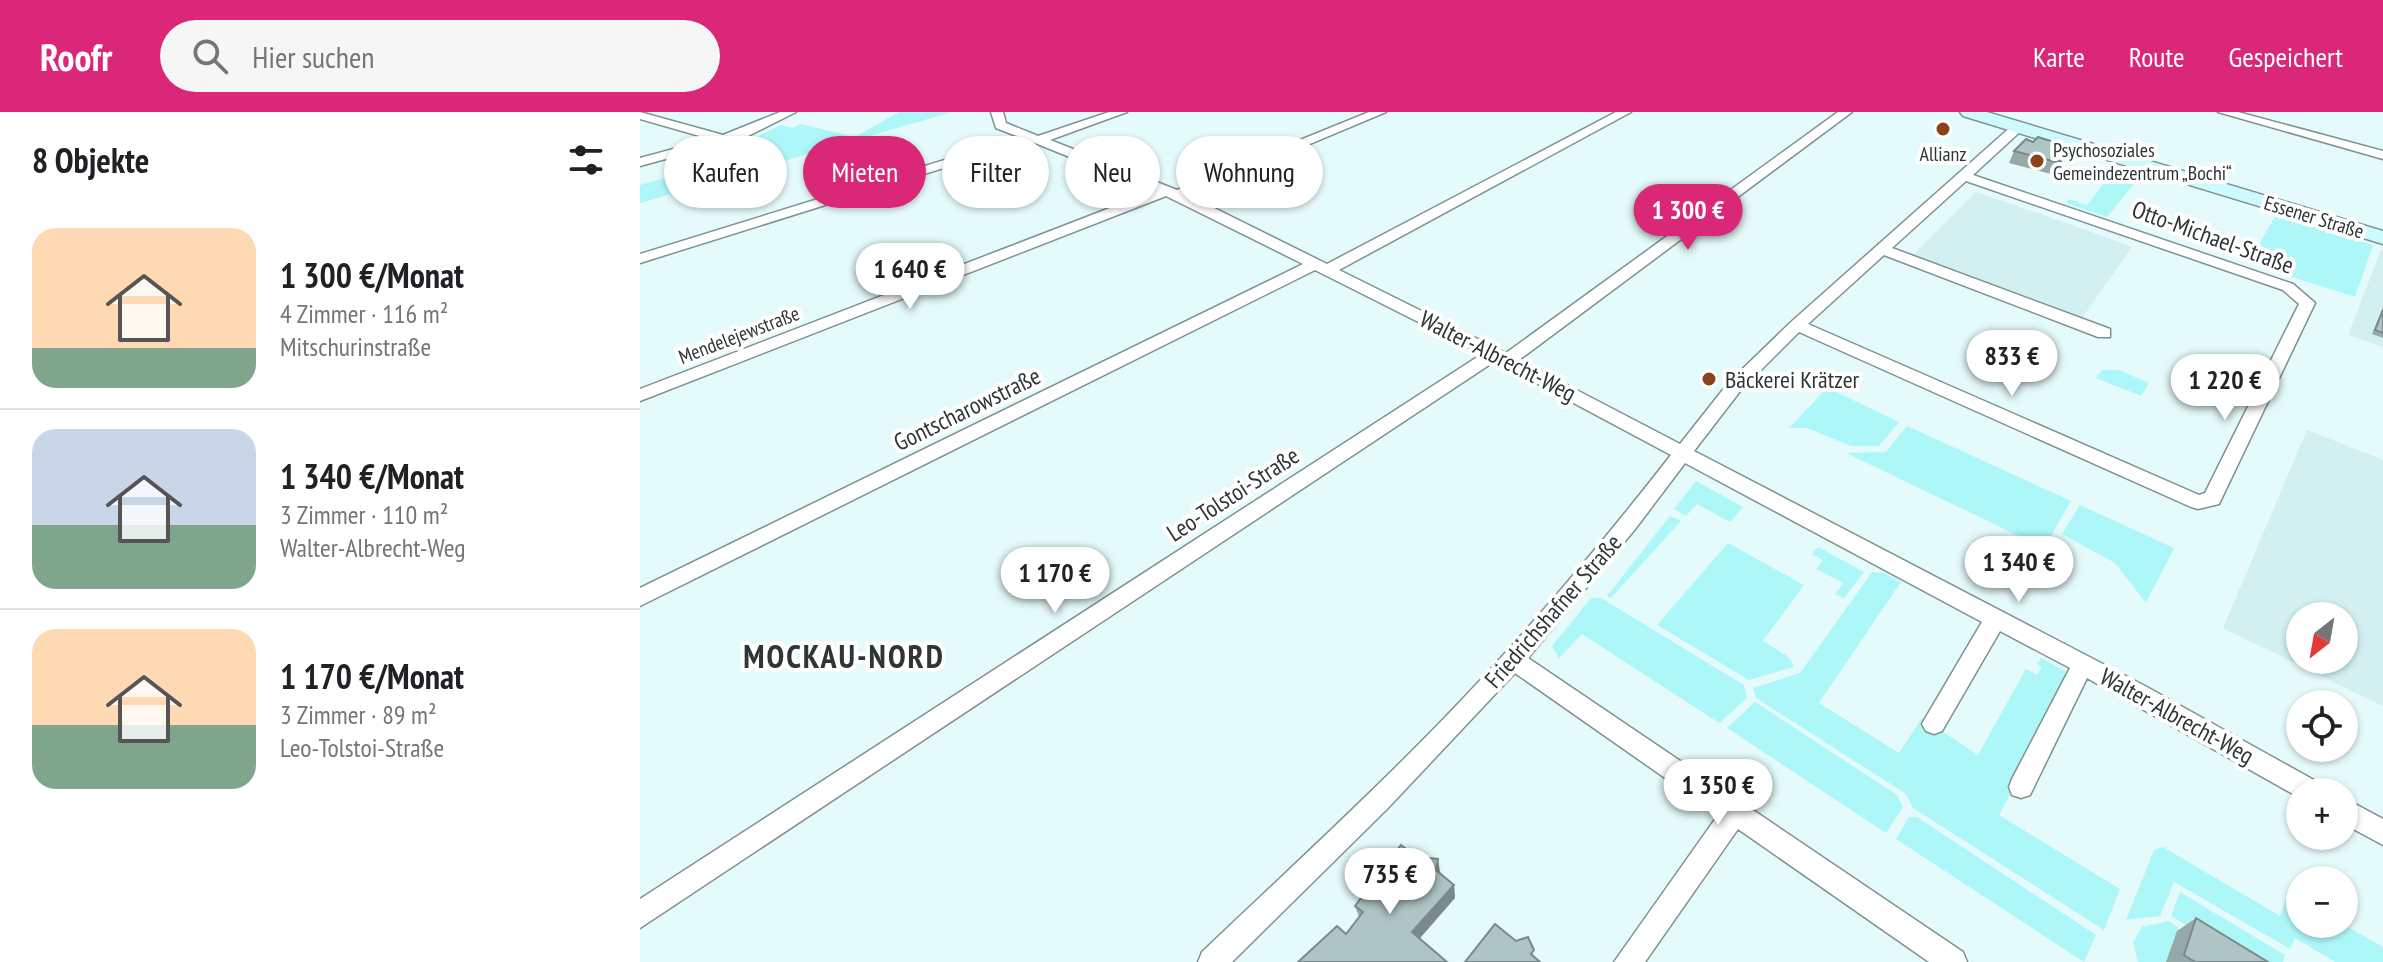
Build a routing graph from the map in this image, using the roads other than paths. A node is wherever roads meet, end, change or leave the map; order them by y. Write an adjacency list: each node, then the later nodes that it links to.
1 (790, 112): 13 (street)
2 (997, 112): 14 (street, Walter-Albrecht-Weg)
3 (1121, 112): 15 (street)
4 (1380, 112): 22 (street, Mendelejewstraße)
5 (1625, 112): 26 (street, Gontscharowstraße)
6 (1846, 112): 29 (street, Leo-Tolstoi-Straße)
7 (1969, 112): 11 (main road, Essener Straße)
8 (2033, 112): 11 (main road, Friedrichshafner Straße)
9 (2224, 112): 18 (street)
10 (640, 115): 12 (street)
11 (2018, 127): 21 (street, Friedrichshafner Straße); 23 (main road, Essener Straße)
12 (715, 136)
13 (731, 136)
14 (1027, 136)
15 (1044, 136)
16 (1049, 145): 22 (street, Walter-Albrecht-Weg)
17 (664, 155): 19 (street)
18 (2383, 155)
19 (640, 162)
20 (942, 167): 25 (street)
21 (1964, 176): 24 (street, Friedrichshafner Straße); 27 (street, Otto-Michael-Straße)
22 (1172, 193): 26 (street, Walter-Albrecht-Weg); 30 (street, Mendelejewstraße)
23 (2383, 238)
24 (1881, 249): 27 (street, Friedrichshafner Straße); 28 (street)
25 (640, 259)
26 (1322, 267): 29 (street, Walter-Albrecht-Weg); 32 (street, Gontscharowstraße)
27 (1797, 325): 31 (street, Friedrichshafner Straße)
28 (2104, 333)
29 (1501, 357): 31 (street, Walter-Albrecht-Weg); 42 (street, Leo-Tolstoi-Straße)
30 (640, 395)
31 (1682, 451): 33 (street, Walter-Albrecht-Weg); 34 (street, Friedrichshafner Straße)
32 (640, 598)
33 (1996, 618): 35 (street, Walter-Albrecht-Weg); 36 (street)
34 (1513, 660): 39 (street); 43 (street, Friedrichshafner Straße)
35 (2083, 664): 37 (street, Walter-Albrecht-Weg); 38 (street, Walter-Albrecht-Weg)
36 (1934, 724)
37 (2287, 778)
38 (2021, 787)
39 (1736, 810): 44 (street); 45 (street)
40 (2358, 818): 41 (street)
41 (2383, 833)
42 (640, 915)
43 (1212, 962)
44 (1628, 962)
45 (1953, 962)

